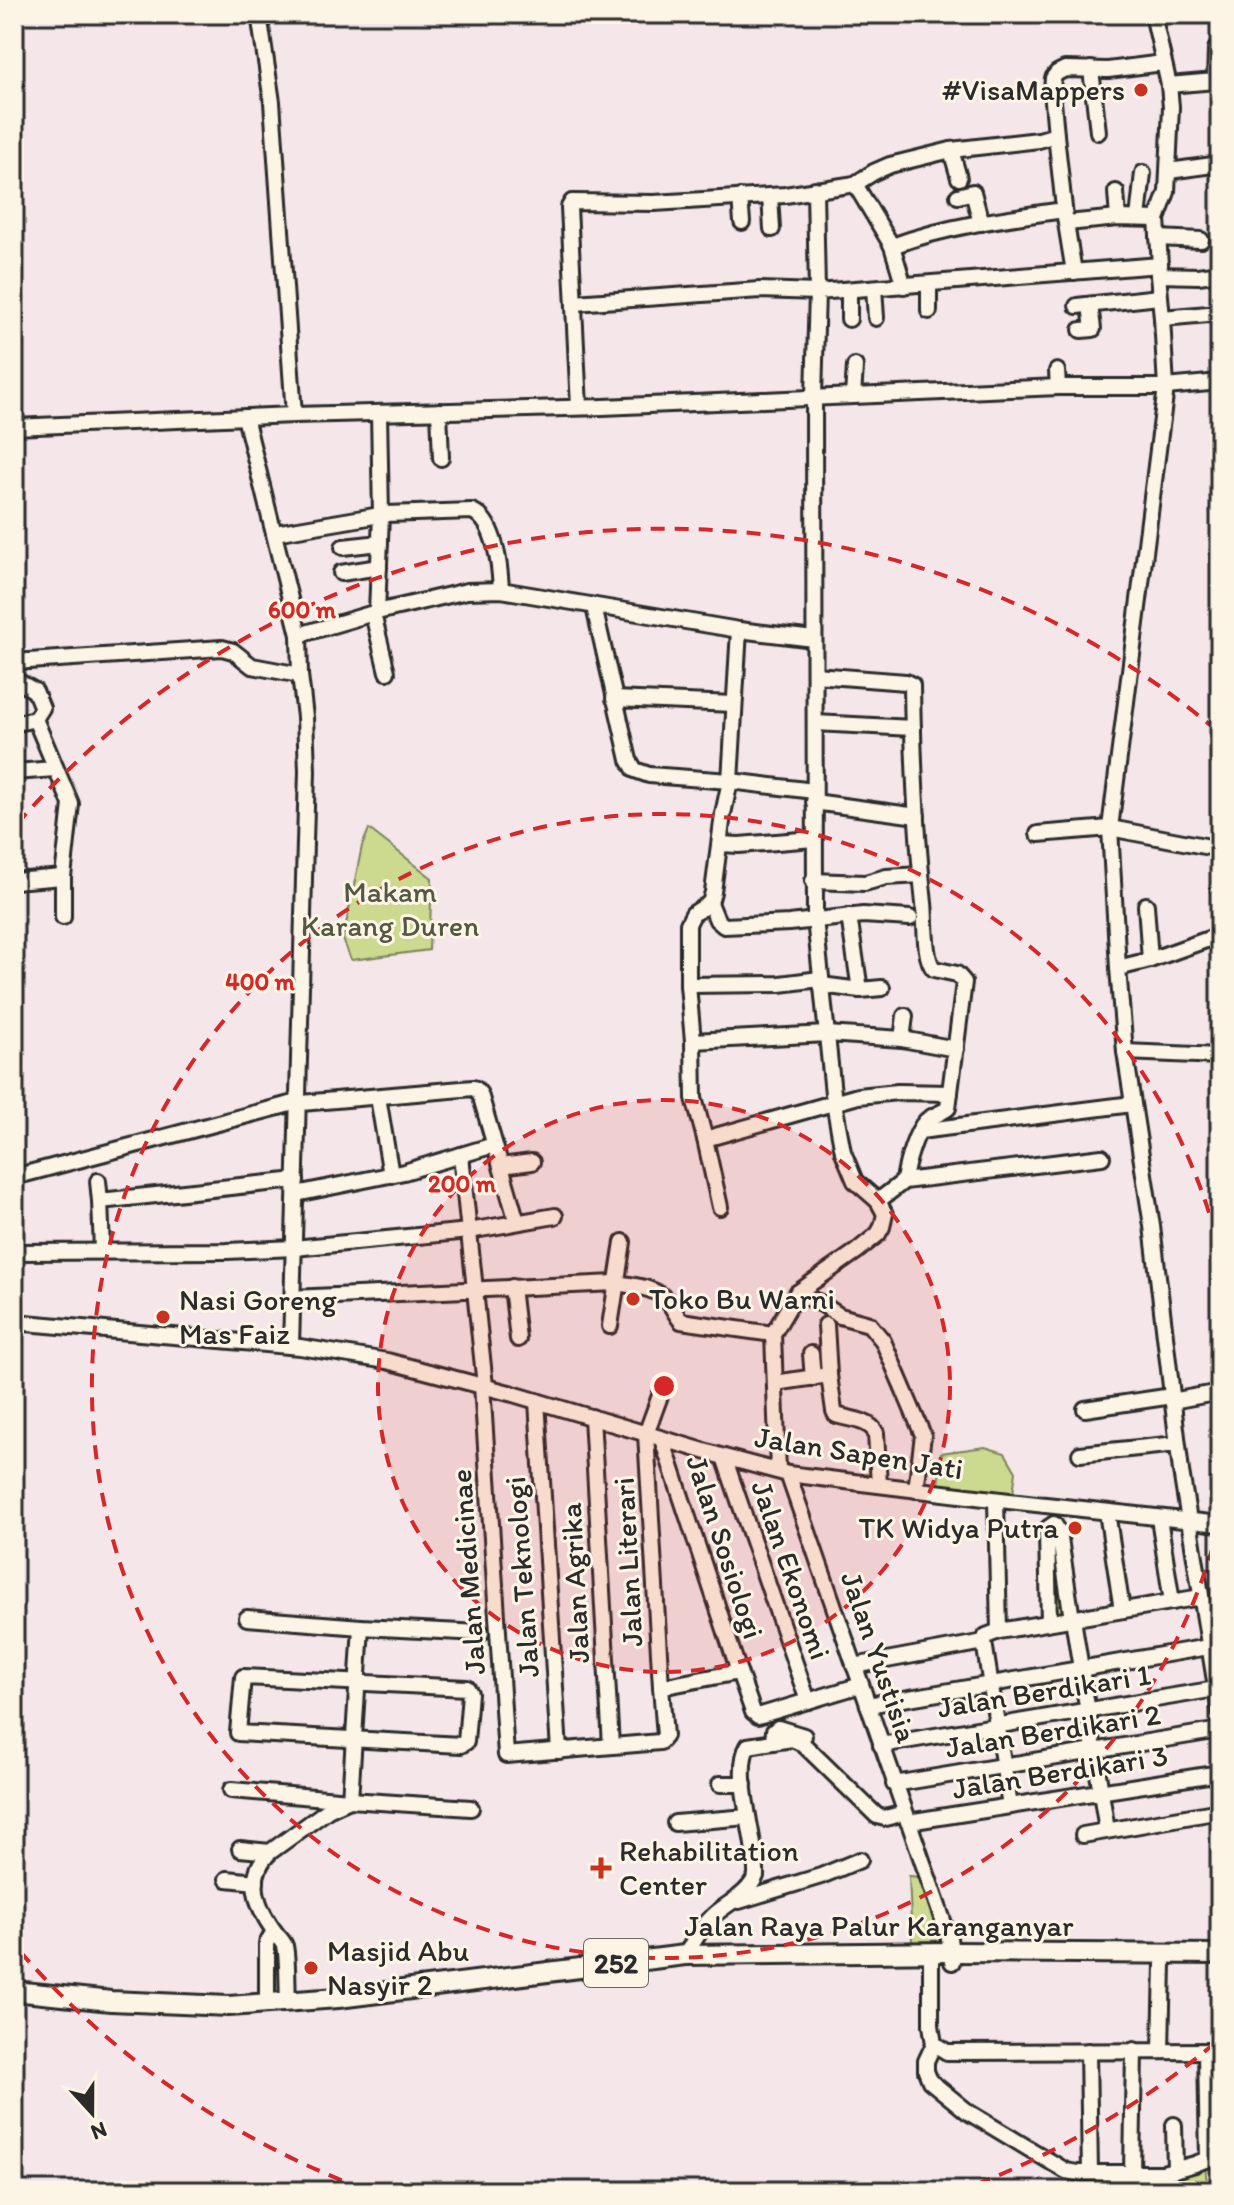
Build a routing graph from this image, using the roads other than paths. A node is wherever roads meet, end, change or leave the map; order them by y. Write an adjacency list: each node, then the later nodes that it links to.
1 (259, 14): 56 (street)
2 (1153, 14): 4 (street)
3 (1220, 44): 6 (street)
4 (1163, 63): 5 (street); 6 (street)
5 (1091, 69): 7 (street); 8 (street)
6 (1169, 85): 11 (street)
7 (1098, 132)
8 (1056, 135): 9 (street); 20 (street)
9 (951, 150): 13 (street); 14 (street)
10 (1220, 164): 11 (street)
11 (1169, 171): 23 (street)
12 (1143, 173): 22 (street)
13 (959, 178)
14 (855, 184): 15 (street); 29 (street)
15 (815, 189): 17 (street); 37 (street)
16 (1116, 192): 21 (street)
17 (770, 196): 19 (street); 26 (street)
18 (958, 196): 25 (street)
19 (740, 197): 24 (street); 39 (street)
20 (1065, 216): 21 (street); 25 (street); 31 (street)
21 (1118, 218): 22 (street)
22 (1138, 218): 23 (street)
23 (1157, 219): 27 (street)
24 (742, 222)
25 (981, 223): 29 (street)
26 (772, 229)
27 (1158, 238): 28 (street); 30 (street)
28 (1201, 240)
29 (892, 246): 34 (street)
30 (1159, 270): 31 (street); 32 (street); 38 (street)
31 (1074, 272): 33 (street)
32 (1220, 273)
33 (929, 284): 34 (street); 40 (street)
34 (904, 286): 35 (street)
35 (874, 288): 36 (street); 42 (street)
36 (849, 290): 37 (street); 44 (street)
37 (817, 292): 39 (street); 51 (street)
38 (1159, 297): 43 (street); 45 (street)
39 (574, 303): 53 (street)
40 (929, 311)
41 (1220, 313): 43 (street)
42 (876, 318)
43 (1162, 318): 50 (street)
44 (849, 319)
45 (1081, 330)
46 (855, 366): 52 (street)
47 (1057, 371): 49 (street)
48 (1220, 382): 50 (street)
49 (1058, 387): 50 (street); 52 (street)
50 (1166, 387): 88 (street)
51 (814, 396): 52 (street); 53 (street); 71 (street)
52 (853, 396)
53 (579, 407): 54 (street)
54 (439, 411): 55 (street); 59 (street)
55 (379, 413): 56 (street); 60 (street)
56 (294, 415): 57 (street)
57 (245, 417): 58 (street); 61 (street)
58 (14, 427)
59 (441, 458)
60 (381, 515): 61 (street); 62 (street); 66 (street)
61 (275, 533): 70 (street)
62 (380, 543): 63 (street); 64 (street)
63 (343, 547)
64 (379, 567): 65 (street); 68 (street)
65 (341, 573)
66 (501, 590): 67 (street); 68 (street)
67 (594, 607): 69 (street); 77 (street)
68 (375, 613): 70 (street); 73 (street)
69 (739, 630): 71 (street); 78 (street)
70 (299, 635): 74 (street)
71 (814, 639): 75 (street)
72 (14, 662): 74 (street)
73 (387, 672)
74 (300, 675): 119 (street)
75 (815, 675): 80 (street); 82 (street)
76 (14, 679): 79 (street)
77 (614, 699): 78 (street); 85 (street)
78 (734, 704): 85 (street)
79 (35, 719): 81 (street); 83 (street)
80 (815, 723): 82 (street); 86 (street)
81 (14, 724)
82 (913, 728): 87 (street)
83 (55, 769): 84 (street); 94 (street)
84 (14, 772)
85 (730, 781): 86 (street); 91 (street)
86 (814, 797): 87 (street); 90 (street)
87 (917, 816): 93 (street)
88 (1110, 828): 89 (street); 92 (street); 105 (street)
89 (1038, 834)
90 (814, 839): 91 (street); 96 (street)
91 (720, 844): 97 (street)
92 (1220, 849)
93 (921, 875): 96 (street); 114 (street)
94 (63, 877): 95 (street); 100 (street)
95 (14, 881)
96 (813, 881): 102 (street)
97 (710, 903): 102 (street); 107 (street)
98 (1146, 905): 104 (street)
99 (849, 916): 101 (street); 102 (street); 109 (street)
100 (63, 917)
101 (910, 918)
102 (815, 919): 106 (street)
103 (1220, 935): 104 (street)
104 (1150, 960): 105 (street)
105 (1118, 968): 115 (street)
106 (820, 982): 107 (street); 109 (street); 111 (street)
107 (688, 985): 113 (street)
108 (882, 988): 109 (street)
109 (860, 990)
110 (905, 1016): 112 (street)
111 (827, 1034): 112 (street); 113 (street); 120 (street)
112 (902, 1039): 114 (street)
113 (693, 1041): 123 (street)
114 (956, 1049): 117 (street)
115 (1125, 1052): 116 (street); 121 (street)
116 (1220, 1056)
117 (950, 1093): 120 (street); 122 (street)
118 (378, 1097): 119 (street); 124 (street); 129 (street)
119 (298, 1103): 130 (street); 133 (street)
120 (834, 1103): 123 (street); 136 (street)
121 (1132, 1104): 122 (street); 162 (street)
122 (920, 1131): 132 (street)
123 (705, 1139): 135 (street)
124 (494, 1145): 125 (street); 128 (street)
125 (461, 1155): 129 (street); 139 (street, Jalan Medicinae)
126 (1102, 1157): 132 (street)
127 (532, 1162): 128 (street)
128 (501, 1166): 138 (street)
129 (391, 1175): 133 (street)
130 (14, 1177)
131 (98, 1181): 134 (street)
132 (904, 1181): 136 (street)
133 (296, 1187): 134 (street); 141 (street)
134 (100, 1201): 142 (street)
135 (720, 1207)
136 (882, 1214): 147 (street)
137 (555, 1216): 138 (street)
138 (517, 1222): 139 (street)
139 (469, 1231): 141 (street); 146 (street, Jalan Medicinae)
140 (623, 1242): 144 (street)
141 (294, 1248): 142 (street); 148 (street)
142 (102, 1250): 143 (street)
143 (14, 1252)
144 (615, 1283): 145 (street); 151 (street); 152 (street)
145 (512, 1287): 146 (street); 153 (street)
146 (475, 1289): 148 (street); 159 (street, Jalan Medicinae)
147 (797, 1293): 152 (street); 173 (street)
148 (292, 1298): 154 (street)
149 (14, 1322): 154 (street, Jalan Sapen Jati)
150 (826, 1325): 156 (street)
151 (610, 1326)
152 (773, 1334): 158 (street, Jalan Yustisia)
153 (518, 1339)
154 (291, 1346): 159 (street, Jalan Sapen Jati)
155 (811, 1354): 157 (street)
156 (829, 1375): 157 (street); 172 (street)
157 (813, 1378): 158 (street)
158 (775, 1383): 171 (street, Jalan Yustisia)
159 (484, 1386): 163 (street, Jalan Sapen Jati); 208 (street, Jalan Medicinae)
160 (1220, 1392): 162 (street)
161 (661, 1393): 166 (street)
162 (1172, 1399): 164 (street); 168 (street)
163 (537, 1401): 165 (street, Jalan Sapen Jati); 208 (street, Jalan Teknologi)
164 (1085, 1409)
165 (592, 1417): 166 (street, Jalan Sapen Jati); 206 (street, Jalan Agrika)
166 (646, 1434): 167 (street, Jalan Sapen Jati); 196 (street, Jalan Literari)
167 (662, 1439): 170 (street, Jalan Sapen Jati); 192 (street, Jalan Sosiologi)
168 (1177, 1444): 169 (street); 177 (street)
169 (1080, 1454)
170 (724, 1457): 171 (street, Jalan Sapen Jati); 198 (street, Jalan Ekonomi)
171 (783, 1472): 172 (street, Jalan Sapen Jati); 190 (street, Jalan Yustisia)
172 (879, 1485): 173 (street, Jalan Sapen Jati)
173 (916, 1490): 174 (street, Jalan Sapen Jati)
174 (996, 1500): 175 (street, Jalan Sapen Jati); 186 (street)
175 (1107, 1512): 176 (street, Jalan Sapen Jati); 181 (street)
176 (1159, 1518): 177 (street, Jalan Sapen Jati); 180 (street)
177 (1189, 1522): 178 (street, Jalan Sapen Jati); 179 (street)
178 (1220, 1524)
179 (1201, 1597): 180 (street); 189 (street)
180 (1172, 1602): 181 (street)
181 (1122, 1610): 183 (street)
182 (247, 1618): 185 (street)
183 (1072, 1619): 184 (street); 184 (street); 191 (street)
184 (1049, 1622): 186 (street)
185 (361, 1627): 187 (street); 193 (street)
186 (999, 1631): 188 (street)
187 (481, 1633)
188 (984, 1642): 190 (street); 195 (street)
189 (1215, 1646): 191 (street); 197 (street)
190 (854, 1666): 194 (street, Jalan Yustisia)
191 (1082, 1670): 195 (street); 200 (street)
192 (739, 1672): 196 (street); 198 (street, Jalan Sosiologi)
193 (358, 1683): 204 (street); 204 (street); 204 (street)
194 (861, 1685): 198 (street); 199 (street, Jalan Yustisia)
195 (991, 1685): 199 (street); 202 (street)
196 (661, 1687): 206 (street, Jalan Literari)
197 (1216, 1689): 200 (street, Jalan Berdikari 1); 201 (street)
198 (808, 1701)
199 (868, 1705): 205 (street, Jalan Yustisia)
200 (1089, 1711): 202 (street, Jalan Berdikari 1); 207 (street)
201 (1220, 1712)
202 (997, 1726): 205 (street, Jalan Berdikari 1); 209 (street)
203 (1220, 1730): 207 (street, Jalan Berdikari 2)
204 (355, 1739): 216 (street)
205 (881, 1745): 213 (street, Jalan Yustisia)
206 (611, 1746): 208 (street)
207 (1095, 1750): 209 (street, Jalan Berdikari 2); 215 (street)
208 (559, 1751)
209 (1003, 1766): 213 (street, Jalan Berdikari 2); 217 (street)
210 (1220, 1773): 215 (street, Jalan Berdikari 3)
211 (720, 1784): 212 (street)
212 (744, 1784): 219 (street, Jalan Berdikari 3); 221 (street)
213 (894, 1784): 219 (street, Jalan Yustisia)
214 (231, 1790): 216 (street)
215 (1101, 1792): 217 (street, Jalan Berdikari 3); 223 (street)
216 (350, 1800): 218 (street); 226 (street)
217 (1010, 1806): 219 (street, Jalan Berdikari 3)
218 (471, 1808)
219 (904, 1811): 235 (street, Jalan Yustisia)
220 (1220, 1811): 223 (street)
221 (748, 1817): 222 (street); 230 (street)
222 (675, 1823)
223 (1107, 1830): 224 (street)
224 (1083, 1835)
225 (240, 1849): 226 (street)
226 (270, 1852): 229 (street)
227 (860, 1860): 230 (street)
228 (227, 1879): 229 (street)
229 (256, 1882): 231 (street)
230 (728, 1905): 233 (street)
231 (269, 1941): 239 (street); 241 (street)
232 (1220, 1954): 235 (main road, Jalan Raya Palur Karanganyar / 252)
233 (685, 1955): 234 (main road, Jalan Raya Palur Karanganyar / 252); 239 (main road, Jalan Raya Palur Karanganyar / 252)
234 (930, 1957): 235 (main road, Jalan Raya Palur Karanganyar / 252); 240 (main road, Jalan Raya Palur Karanganyar / 252); 242 (street)
235 (952, 1957): 236 (main road, Jalan Raya Palur Karanganyar / 252)
236 (1163, 1964): 237 (main road, Jalan Raya Palur Karanganyar / 252); 244 (street)
237 (1220, 1964)
238 (14, 1991): 241 (main road, Jalan Raya Palur Karanganyar / 252)
239 (288, 2002): 241 (main road, Jalan Raya Palur Karanganyar / 252)
240 (14, 2004)
241 (267, 2004)
242 (934, 2044): 245 (street); 250 (street)
243 (1134, 2050): 244 (street); 245 (street); 251 (street)
244 (1161, 2050): 246 (street)
245 (1088, 2051): 250 (street)
246 (1213, 2051): 248 (street)
247 (1174, 2125): 249 (street)
248 (1214, 2157): 249 (street)
249 (1175, 2170): 251 (street)
250 (1090, 2173): 251 (street)
251 (1132, 2174)

